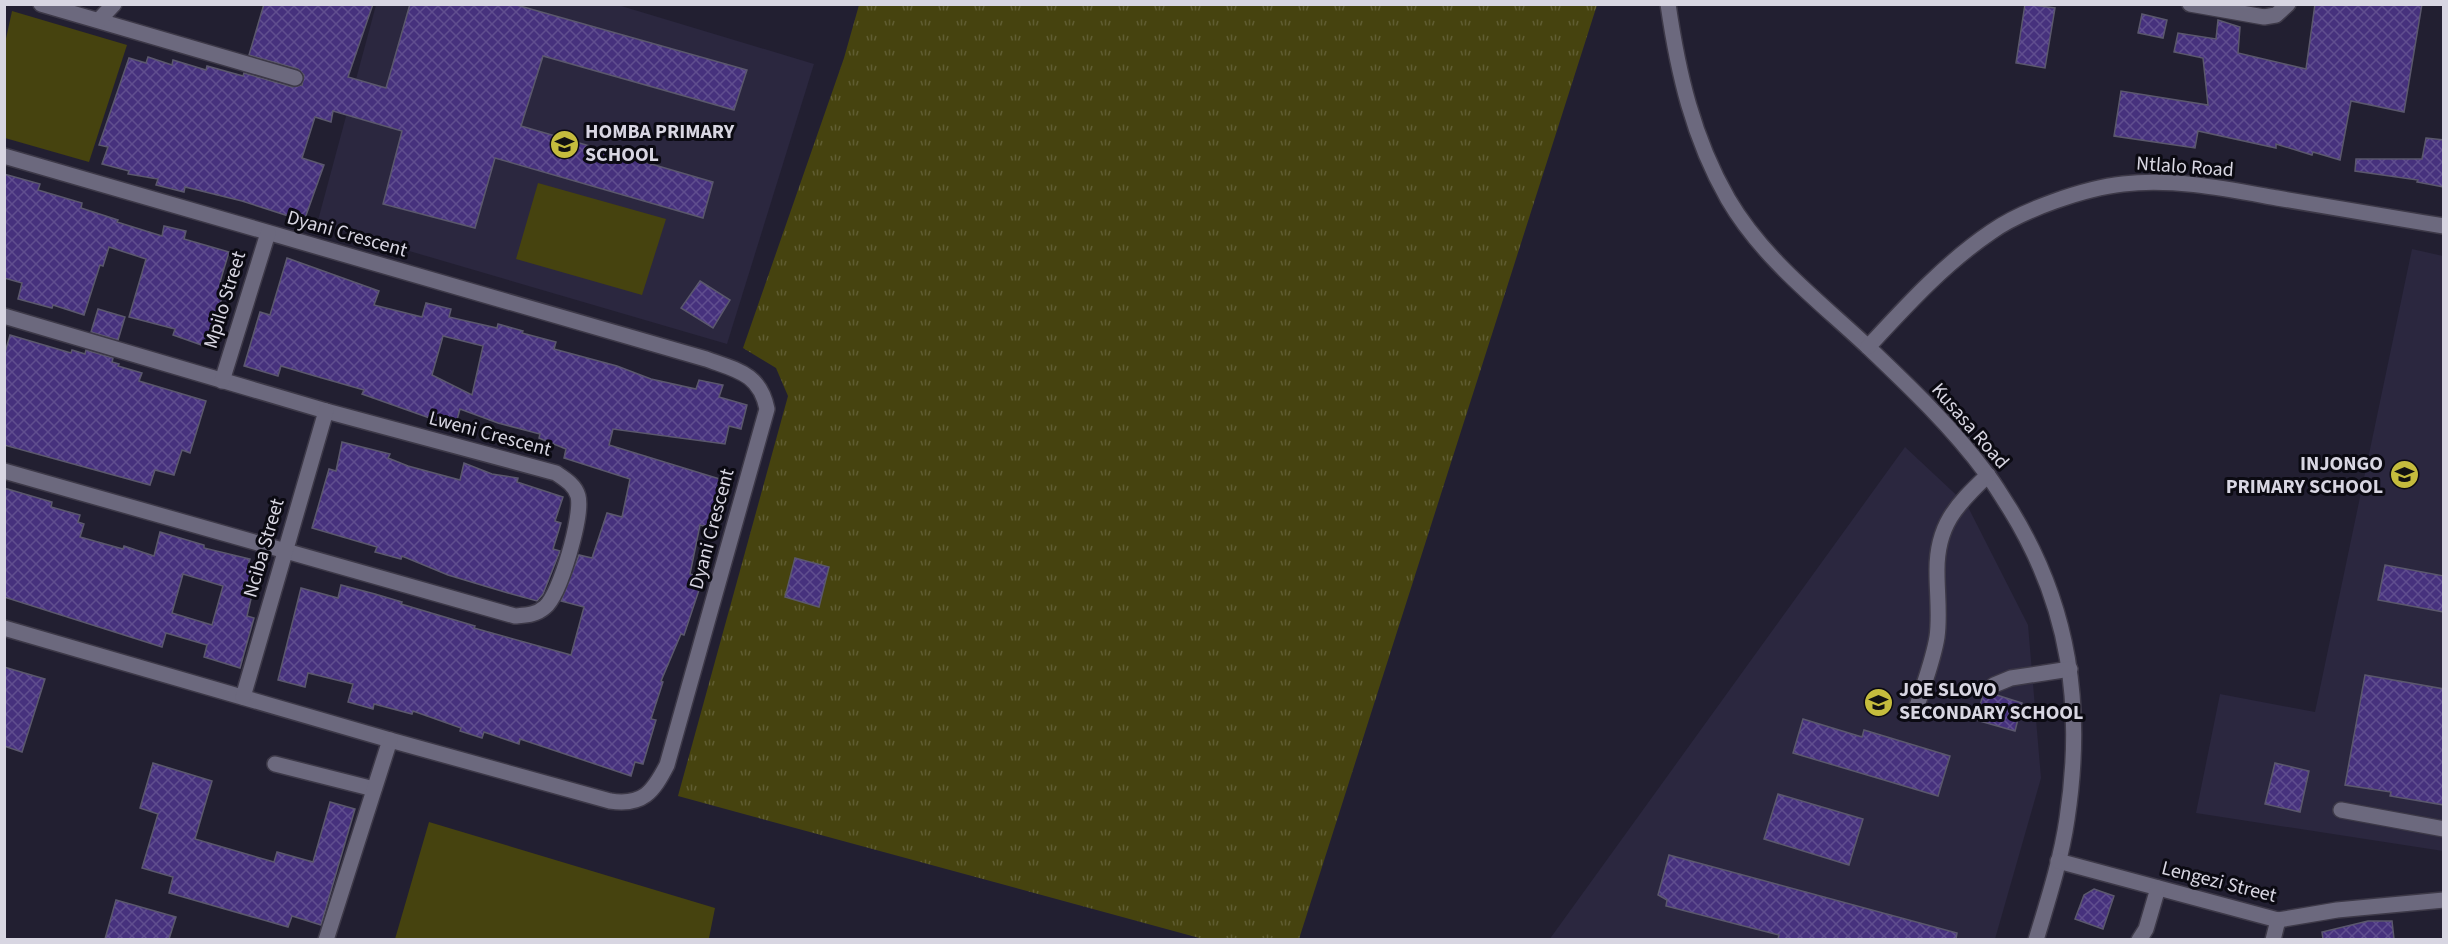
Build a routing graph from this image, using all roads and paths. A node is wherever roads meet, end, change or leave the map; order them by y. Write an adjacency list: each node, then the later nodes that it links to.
1 (41, 4): 6 (street)
2 (114, 4): 6 (street)
3 (1668, 4): 12 (street, Kusasa Road)
4 (2190, 4): 5 (street)
5 (2288, 4)
6 (99, 20): 7 (street)
7 (295, 78)
8 (4, 156): 10 (street, Dyani Crescent)
9 (2444, 226): 12 (street, Ntlalo Road)
10 (268, 233): 13 (street, Mpilo Street); 23 (street, Dyani Crescent)
11 (4, 316): 13 (street, Lweni Crescent)
12 (1868, 347): 16 (street, Kusasa Road)
13 (222, 381): 14 (street, Lweni Crescent)
14 (326, 411): 17 (street, Nciba Street); 17 (street, Lweni Crescent)
15 (4, 471): 17 (street, Lweni Crescent)
16 (1988, 475): 19 (street, Kusasa Road); 22 (street)
17 (284, 551): 21 (street, Nciba Street)
18 (4, 628): 21 (street, Dyani Crescent)
19 (2070, 669): 20 (street); 28 (street, Kusasa Road)
20 (1994, 685)
21 (243, 697): 23 (street, Dyani Crescent)
22 (1915, 712)
23 (390, 740): 25 (street)
24 (275, 764): 25 (street)
25 (374, 789): 32 (street)
26 (2340, 810): 27 (street)
27 (2444, 829)
28 (2058, 861): 29 (street, Lengezi Street); 33 (street, Kusasa Road)
29 (2158, 888): 31 (street, Lengezi Street); 34 (street)
30 (2444, 900): 31 (street, Lengezi Street)
31 (2278, 920): 35 (street)
32 (326, 939)
33 (2036, 939)
34 (2139, 939)
35 (2273, 939)

